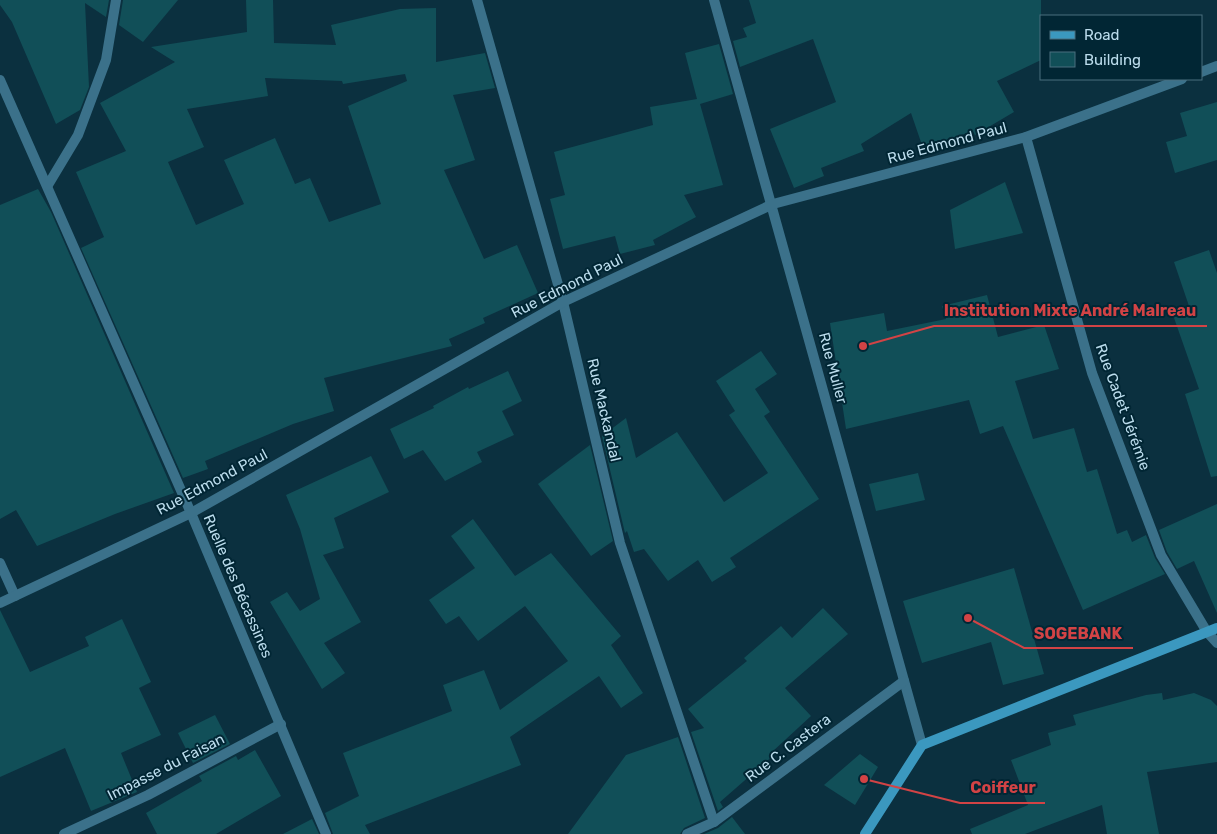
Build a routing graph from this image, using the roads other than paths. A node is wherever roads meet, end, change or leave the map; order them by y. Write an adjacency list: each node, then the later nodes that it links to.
1 (116, 0): 9 (street)
2 (477, 0): 11 (street, Rue Mackandal)
3 (714, 0): 10 (street, Rue Muller)
4 (1217, 66): 5 (street)
5 (1202, 72)
6 (0, 80): 9 (street, Ruelle des Bécassines)
7 (1179, 80): 8 (street, Rue Edmond Paul)
8 (1026, 137): 10 (street, Rue Edmond Paul); 17 (street, Rue Cadet Jérémie)
9 (48, 185): 12 (street, Ruelle des Bécassines)
10 (773, 204): 11 (street, Rue Edmond Paul); 19 (street, Rue Muller)
11 (563, 302): 12 (street, Rue Edmond Paul); 22 (street, Rue Mackandal)
12 (190, 513): 14 (street, Rue Edmond Paul); 20 (street, Ruelle des Bécassines)
13 (0, 563): 14 (street)
14 (15, 596): 15 (street, Rue Edmond Paul)
15 (0, 603)
16 (1217, 628): 17 (street)
17 (1207, 632): 18 (street, Rue Cadet Jérémie); 21 (street)
18 (1217, 643)
19 (904, 681): 21 (street, Rue Muller); 22 (street, Rue C. Castera)
20 (281, 724): 23 (street, Impasse du Faisan); 24 (street, Ruelle des Bécassines)
21 (922, 745): 26 (street)
22 (714, 822): 25 (street, Rue C. Castera)
23 (64, 834)
24 (326, 834)
25 (687, 834)
26 (865, 834)

